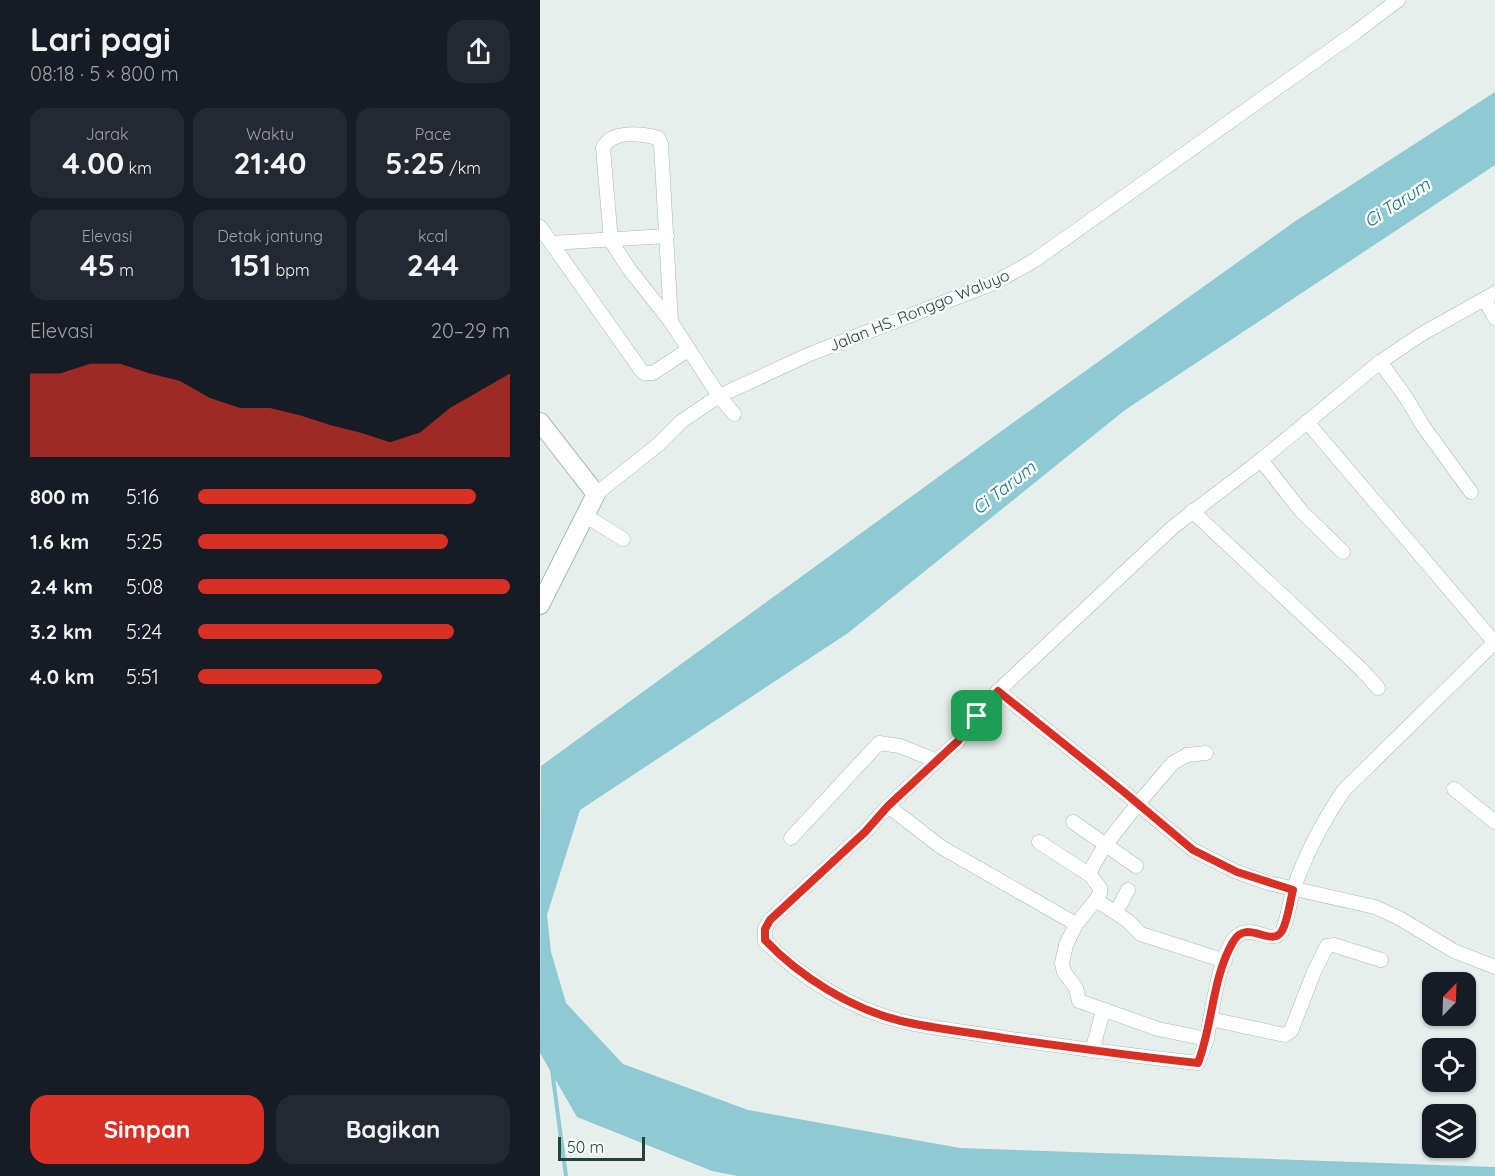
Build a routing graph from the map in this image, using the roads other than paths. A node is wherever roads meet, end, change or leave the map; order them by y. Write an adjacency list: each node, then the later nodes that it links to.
1 (1398, 0): 11 (street, Jalan HS. Ronggo Waluyo)
2 (540, 227): 5 (street)
3 (667, 237): 4 (street); 4 (street); 8 (street)
4 (611, 241): 5 (street); 8 (street)
5 (551, 243): 9 (street)
6 (1489, 296): 7 (street); 10 (street)
7 (1495, 318)
8 (671, 322): 9 (street)
9 (688, 350): 11 (street)
10 (1380, 362): 14 (street); 16 (street)
11 (719, 396): 12 (street); 17 (street, Jalan HS. Ronggo Waluyo)
12 (734, 414)
13 (540, 422): 17 (street)
14 (1307, 422): 15 (street); 23 (street)
15 (1261, 460): 18 (street); 21 (street)
16 (1471, 492)
17 (596, 494): 19 (street, Jalan HS. Ronggo Waluyo)
18 (1192, 511): 24 (street); 25 (street)
19 (586, 516): 20 (street); 22 (street, Jalan HS. Ronggo Waluyo)
20 (623, 539)
21 (1343, 552)
22 (540, 605)
23 (1495, 643): 39 (street)
24 (1378, 688)
25 (998, 691): 27 (street); 29 (street)
26 (1206, 753): 29 (street)
27 (937, 761): 30 (street); 33 (street)
28 (1454, 789): 32 (street)
29 (1138, 804): 35 (street); 39 (street)
30 (888, 806): 42 (street); 49 (street)
31 (1073, 822): 35 (street)
32 (1495, 822)
33 (791, 838)
34 (1039, 842): 37 (street)
35 (1106, 847): 36 (street); 37 (street)
36 (1136, 866)
37 (1090, 875): 40 (street)
38 (1128, 890): 41 (street)
39 (1293, 890): 44 (street); 45 (street)
40 (1096, 900): 41 (street); 42 (street)
41 (1116, 912): 44 (street)
42 (1076, 924): 46 (street)
43 (1381, 960): 47 (street)
44 (1225, 961): 47 (street)
45 (1495, 967)
46 (1103, 1011): 48 (street); 49 (street)
47 (1210, 1019): 48 (street)
48 (1207, 1039): 49 (street)
49 (1092, 1051)

